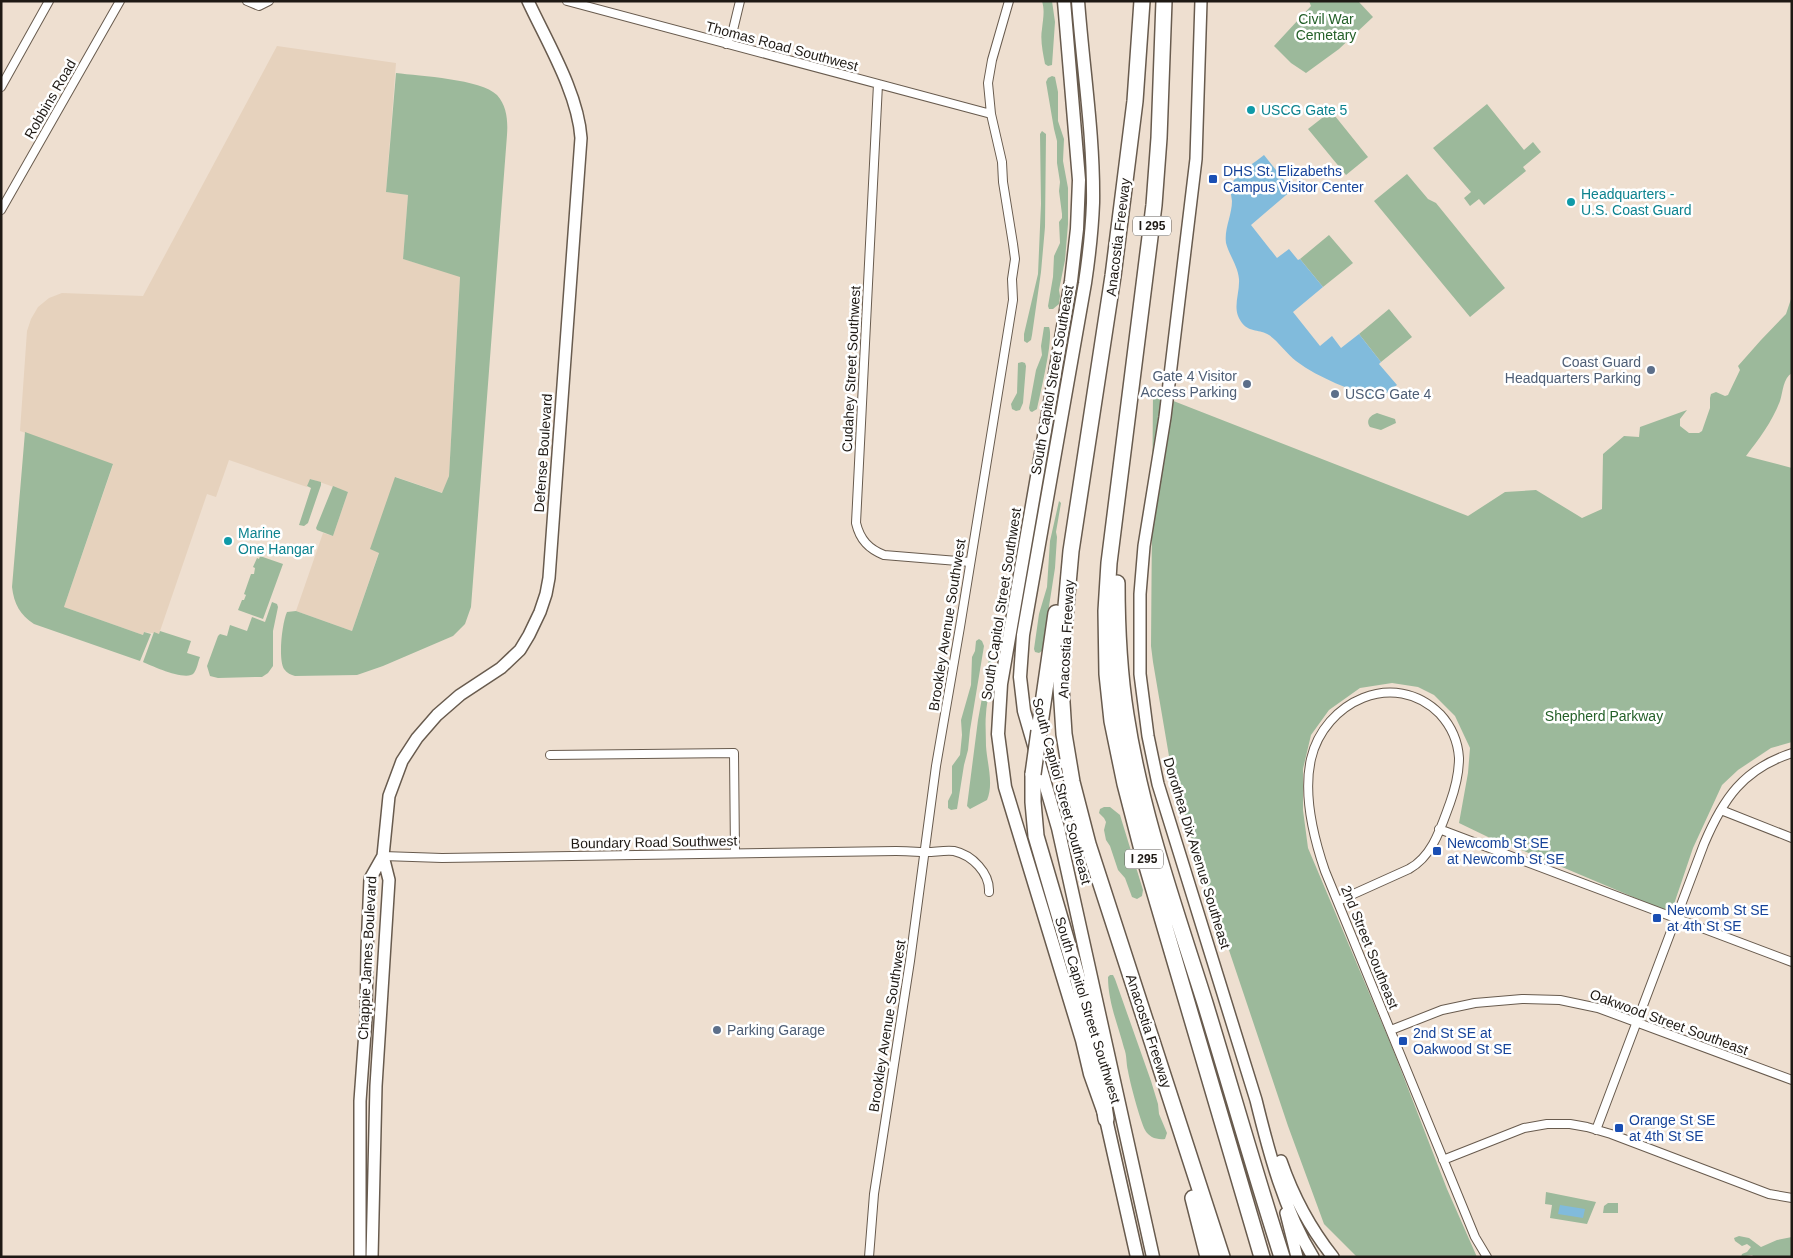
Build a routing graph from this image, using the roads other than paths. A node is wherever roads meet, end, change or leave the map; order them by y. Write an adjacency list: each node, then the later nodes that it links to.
1 (49, 1): 16 (street)
2 (120, 1): 18 (street, Robbins Road)
3 (247, 1): 4 (street)
4 (269, 1)
5 (567, 1): 14 (street, Thomas Road Southwest)
6 (740, 1): 14 (street)
7 (1009, 1): 17 (street, Brookley Avenue Southwest)
8 (1064, 1): 39 (main road, South Capitol Street Southwest)
9 (1078, 1): 45 (main road, South Capitol Street Southeast)
10 (1142, 1): 19 (highway, Anacostia Freeway / I 295)
11 (1164, 1): 20 (highway, I 295)
12 (1201, 1): 38 (street, Dorothea Dix Avenue Southeast)
13 (530, 2): 29 (street, Defense Boulevard)
14 (726, 44): 15 (street, Thomas Road Southwest)
15 (878, 84): 17 (street, Thomas Road Southwest); 21 (street, Cudahey Street Southwest)
16 (1, 87)
17 (991, 114): 21 (street, Brookley Avenue Southwest)
18 (2, 207)
19 (1118, 229): 37 (highway, Anacostia Freeway / I 295); 39 (highway, bridge)
20 (1125, 449): 44 (highway); 54 (highway, I 295)
21 (970, 562): 27 (street, Brookley Avenue Southwest)
22 (1792, 753): 24 (street)
23 (550, 755): 28 (street)
24 (1721, 810): 26 (street); 32 (street)
25 (1439, 829): 31 (street, 2nd Street Southeast); 31 (street, 2nd Street Southeast); 32 (street)
26 (1792, 838)
27 (925, 852): 28 (street, Boundary Road Southwest); 30 (street, Boundary Road Southwest); 49 (street, Brookley Avenue Southwest)
28 (735, 853): 29 (street, Boundary Road Southwest)
29 (383, 856): 47 (street, Chappie James Boulevard); 48 (street, Chappie James Boulevard)
30 (989, 892)
31 (1338, 901): 35 (street, 2nd Street Southeast)
32 (1676, 918): 33 (street); 34 (street)
33 (1792, 962)
34 (1637, 1022): 35 (street, Oakwood Street Southeast); 36 (street, Oakwood Street Southeast); 40 (street)
35 (1391, 1030): 41 (street, 2nd Street Southeast)
36 (1792, 1080)
37 (1166, 1085): 52 (highway); 53 (highway, Anacostia Freeway / I 295)
38 (1256, 1100): 42 (street, Dorothea Dix Avenue Southeast); 59 (street)
39 (1106, 1119): 46 (main road, South Capitol Street Southwest)
40 (1596, 1130): 41 (street); 43 (street)
41 (1443, 1160): 60 (street, 2nd Street Southeast)
42 (1283, 1191): 57 (street); 58 (street, Dorothea Dix Avenue Southeast)
43 (1792, 1198)
44 (1264, 1205): 55 (highway); 56 (highway)
45 (1145, 1220): 50 (main road, South Capitol Street Southeast); 51 (main road)
46 (1135, 1253)
47 (360, 1257)
48 (372, 1257)
49 (869, 1257)
50 (1153, 1257)
51 (1158, 1257)
52 (1208, 1257)
53 (1222, 1257)
54 (1262, 1257)
55 (1277, 1257)
56 (1282, 1257)
57 (1297, 1257)
58 (1313, 1257)
59 (1333, 1257)
60 (1487, 1257)

